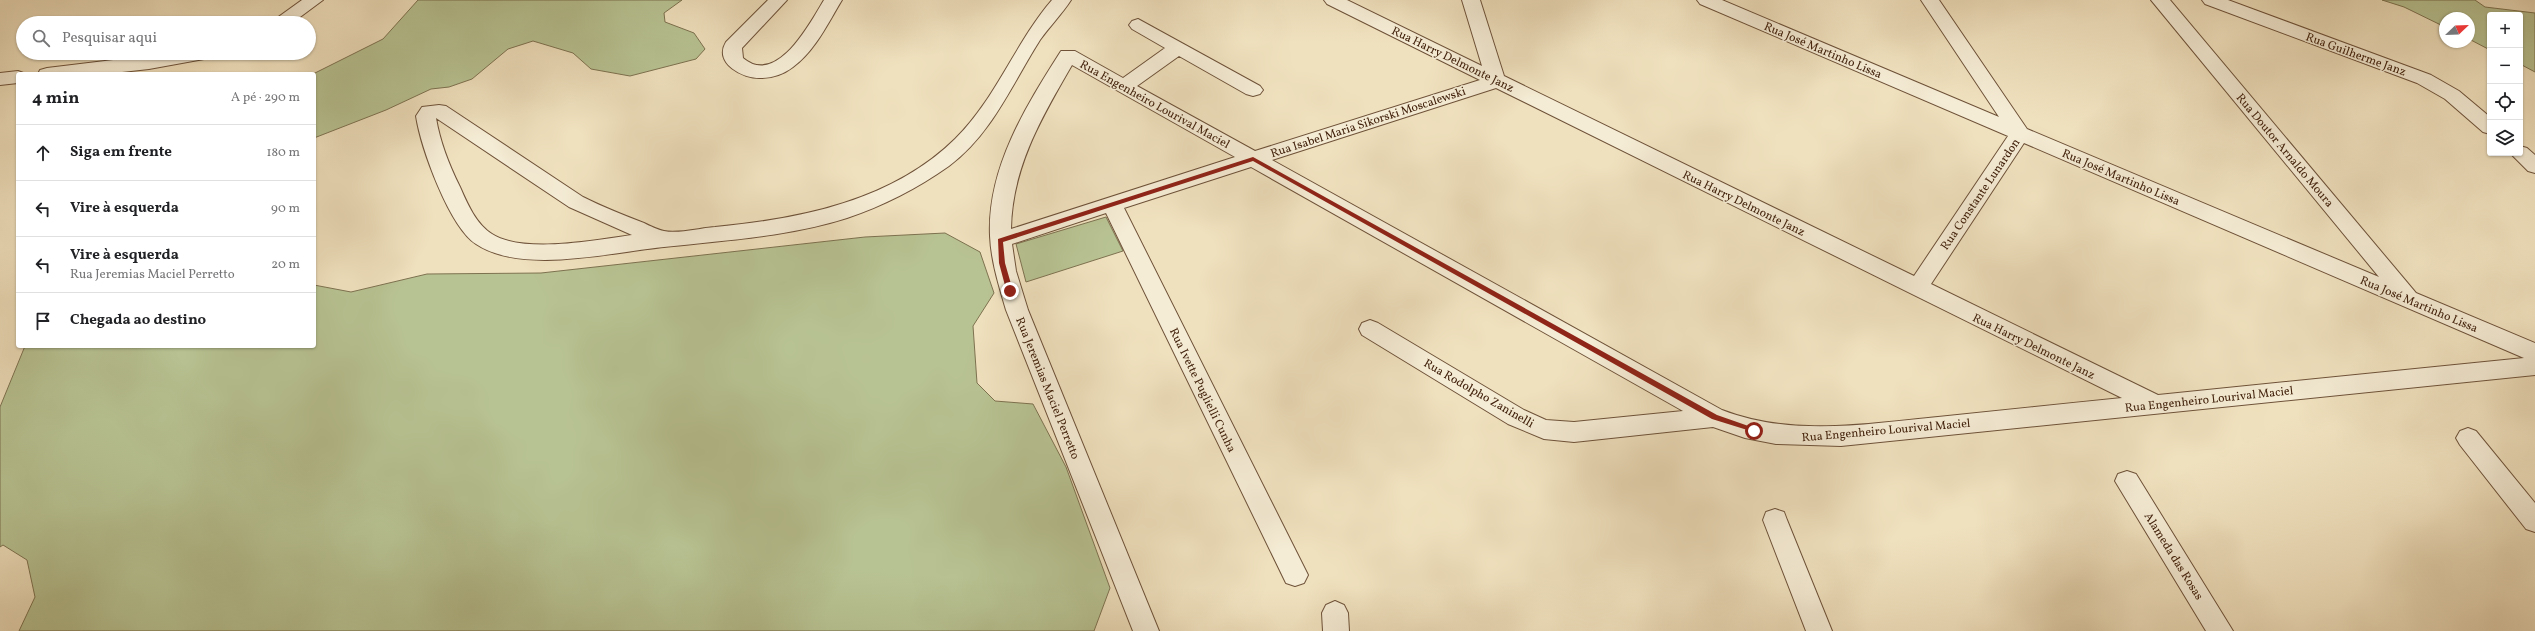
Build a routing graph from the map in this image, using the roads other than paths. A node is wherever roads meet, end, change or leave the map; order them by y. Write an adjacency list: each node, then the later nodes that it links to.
1 (314, 0): 11 (street)
2 (778, 0): 3 (street)
3 (833, 0)
4 (1062, 0): 28 (street)
5 (1333, 0): 19 (street, Rua Harry Delmonte Janz)
6 (1471, 0): 19 (street)
7 (1706, 0): 23 (street, Rua José Martinho Lissa)
8 (1930, 0): 23 (street, Rua Constante Lunardon)
9 (2160, 0): 31 (street, Rua Doutor Arnaldo Moura)
10 (2211, 0): 22 (street, Rua Guilherme Janz)
11 (290, 16)
12 (1138, 25): 13 (street)
13 (1177, 48): 20 (street); 21 (street)
14 (1068, 55): 20 (street, Rua Engenheiro Lourival Maciel); 29 (street, Rua Jeremias Maciel Perretto)
15 (166, 60): 16 (street)
16 (66, 72)
17 (16, 77): 18 (street)
18 (0, 79)
19 (1496, 81): 25 (street, Rua Isabel Maria Sikorski Moscalewski); 30 (street, Rua Harry Delmonte Janz)
20 (1124, 86): 25 (street, Rua Engenheiro Lourival Maciel)
21 (1254, 90)
22 (2487, 124)
23 (2020, 134): 30 (street, Rua Constante Lunardon); 31 (street, Rua José Martinho Lissa)
24 (2523, 156): 26 (street)
25 (1253, 159): 27 (street, Rua Isabel Maria Sikorski Moscalewski); 36 (street, Rua Engenheiro Lourival Maciel)
26 (2535, 166)
27 (1112, 204): 29 (street, Rua Isabel Maria Sikorski Moscalewski); 41 (street, Rua Ivette Puglielli Cunha)
28 (663, 239): 28 (street)
29 (1000, 240): 42 (street, Rua Jeremias Maciel Perretto)
30 (1916, 288): 35 (street, Rua Harry Delmonte Janz)
31 (2410, 300): 33 (street, Rua José Martinho Lissa)
32 (1370, 329): 36 (street, Rua Rodolpho Zaninelli)
33 (2535, 353)
34 (2535, 366): 35 (street, Rua Engenheiro Lourival Maciel)
35 (2154, 404): 36 (street, Rua Engenheiro Lourival Maciel)
36 (1714, 417)
37 (2468, 438): 40 (street)
38 (2127, 481): 44 (street, Alameda das Rosas)
39 (1775, 520): 43 (street)
40 (2535, 521)
41 (1295, 575)
42 (1146, 631)
43 (1819, 631)
44 (2220, 631)

